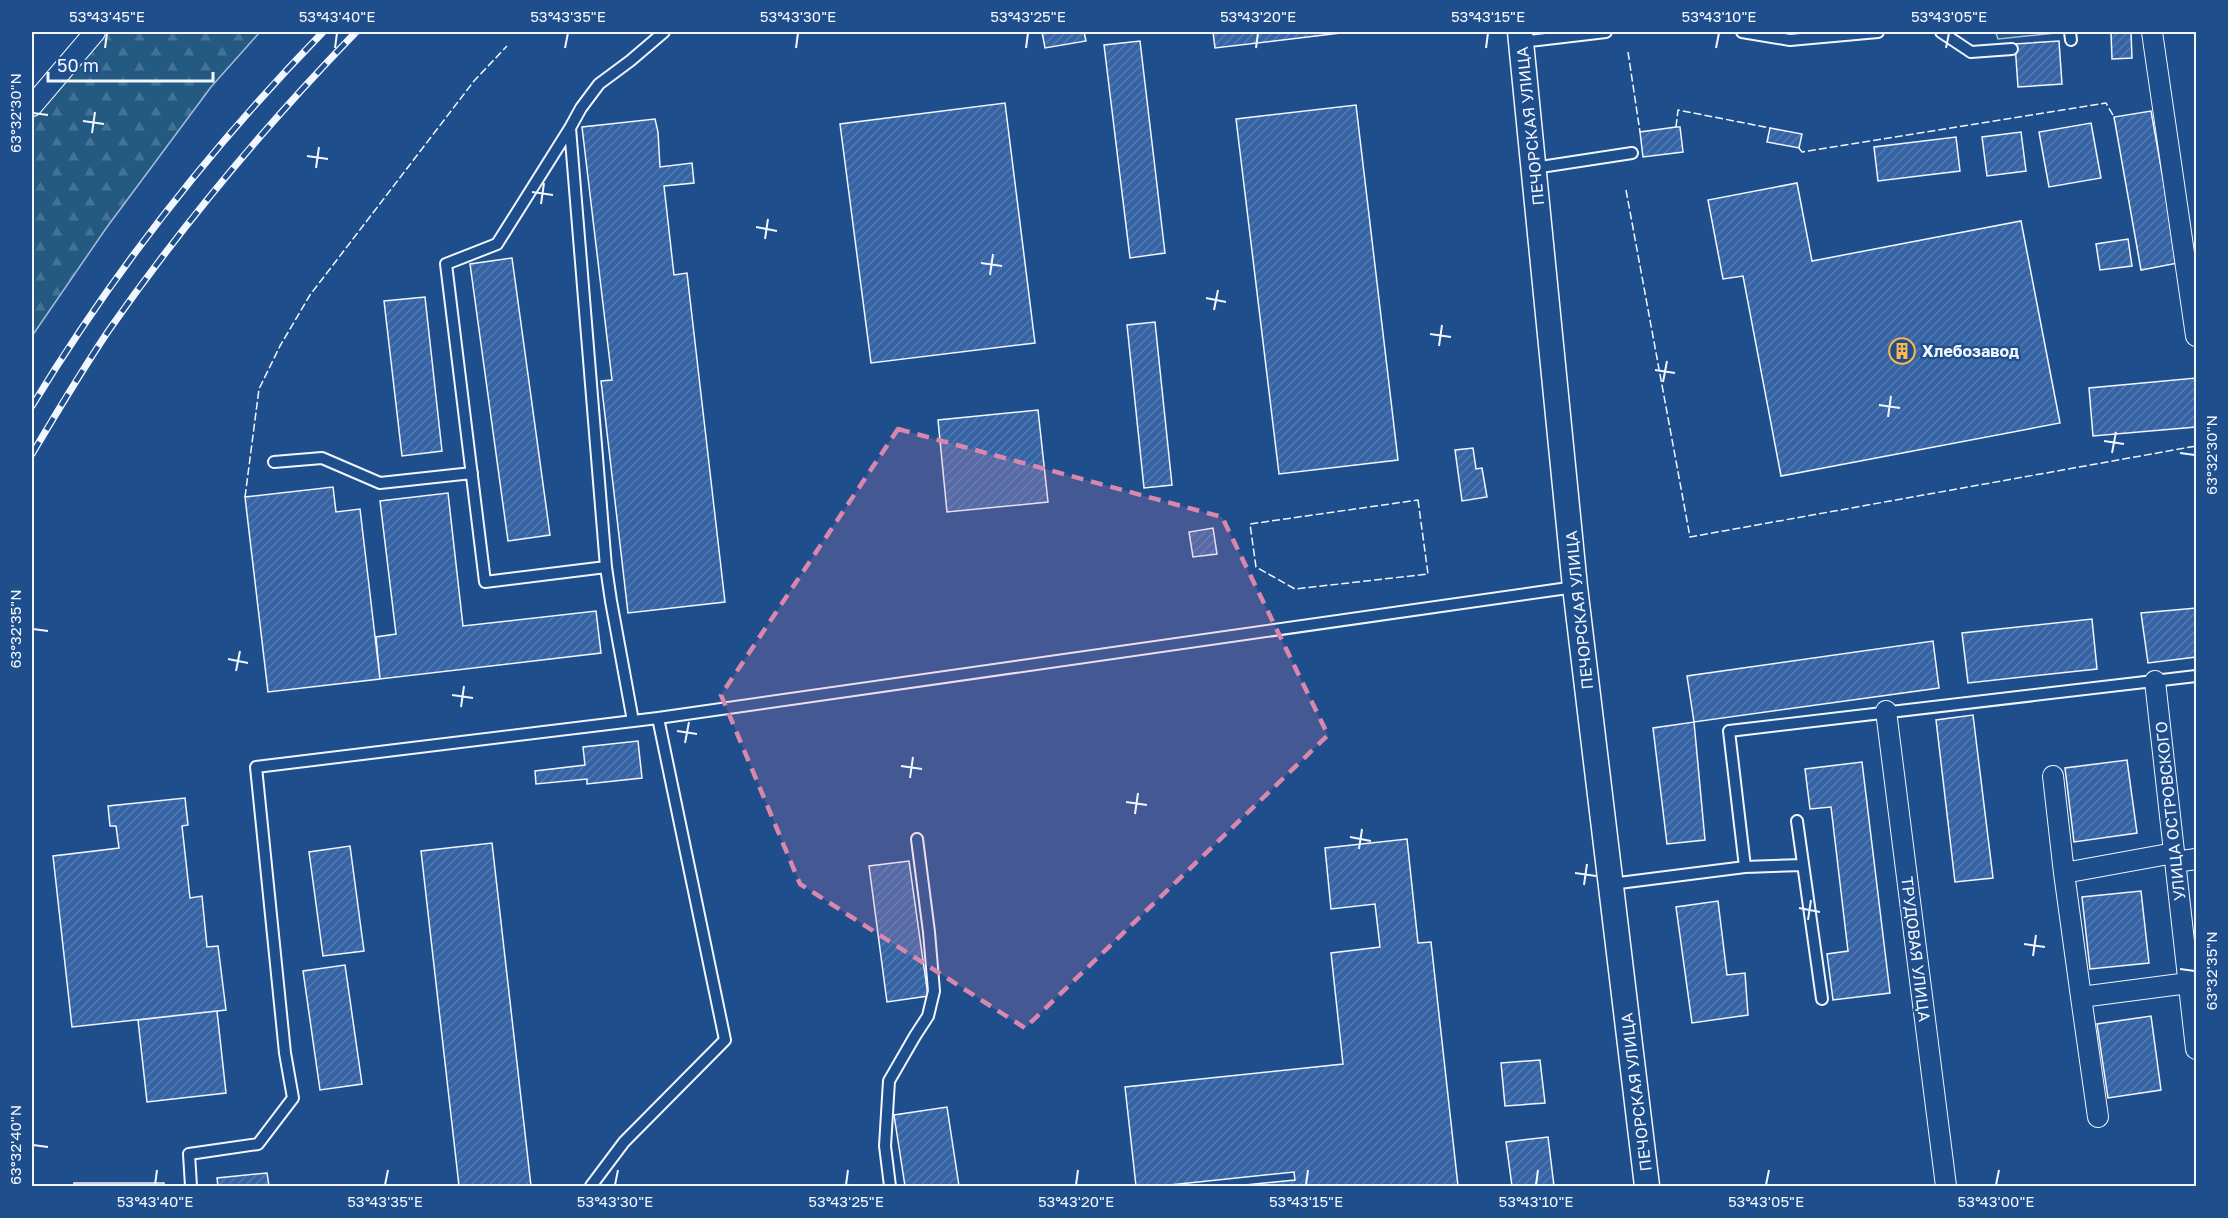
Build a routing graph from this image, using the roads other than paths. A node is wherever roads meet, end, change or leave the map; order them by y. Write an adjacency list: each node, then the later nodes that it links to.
1 (95, 32): 10 (street)
2 (664, 32): 11 (lane)
3 (1605, 32): 8 (lane)
4 (1742, 32): 5 (lane)
5 (1878, 32)
6 (1941, 32): 9 (lane)
7 (2152, 32): 14 (street)
8 (1521, 37): 13 (street, ПЕЧОРСКАЯ УЛИЦА)
9 (2012, 49)
10 (32, 106)
11 (570, 128): 16 (lane); 17 (lane)
12 (1632, 153): 13 (lane)
13 (1534, 168): 18 (street, ПЕЧОРСКАЯ УЛИЦА)
14 (2196, 336)
15 (274, 462): 16 (lane)
16 (472, 473): 17 (lane)
17 (606, 567): 23 (lane)
18 (1575, 587): 22 (lane); 32 (street, ПЕЧОРСКАЯ УЛИЦА)
19 (2196, 676): 20 (lane)
20 (2155, 681): 21 (lane); 27 (street, УЛИЦА ОСТРОВСКОГО)
21 (1886, 711): 30 (lane); 42 (street, ТРУДОВАЯ УЛИЦА)
22 (658, 718): 23 (lane); 39 (lane)
23 (633, 721): 38 (lane)
24 (2053, 776): 31 (street)
25 (1797, 821): 29 (lane)
26 (917, 839): 40 (lane)
27 (2175, 858): 28 (street); 31 (street); 33 (street, УЛИЦА ОСТРОВСКОГО)
28 (2196, 859)
29 (1803, 865): 30 (lane); 35 (lane)
30 (1745, 867): 32 (lane)
31 (2064, 873): 34 (street)
32 (1611, 884): 41 (street, ПЕЧОРСКАЯ УЛИЦА)
33 (2193, 983): 34 (street); 36 (street, УЛИЦА ОСТРОВСКОГО)
34 (2081, 997): 37 (street)
35 (1822, 999)
36 (2196, 1049)
37 (2098, 1118)
38 (191, 1186)
39 (591, 1186)
40 (890, 1186)
41 (1647, 1186)
42 (1946, 1186)

